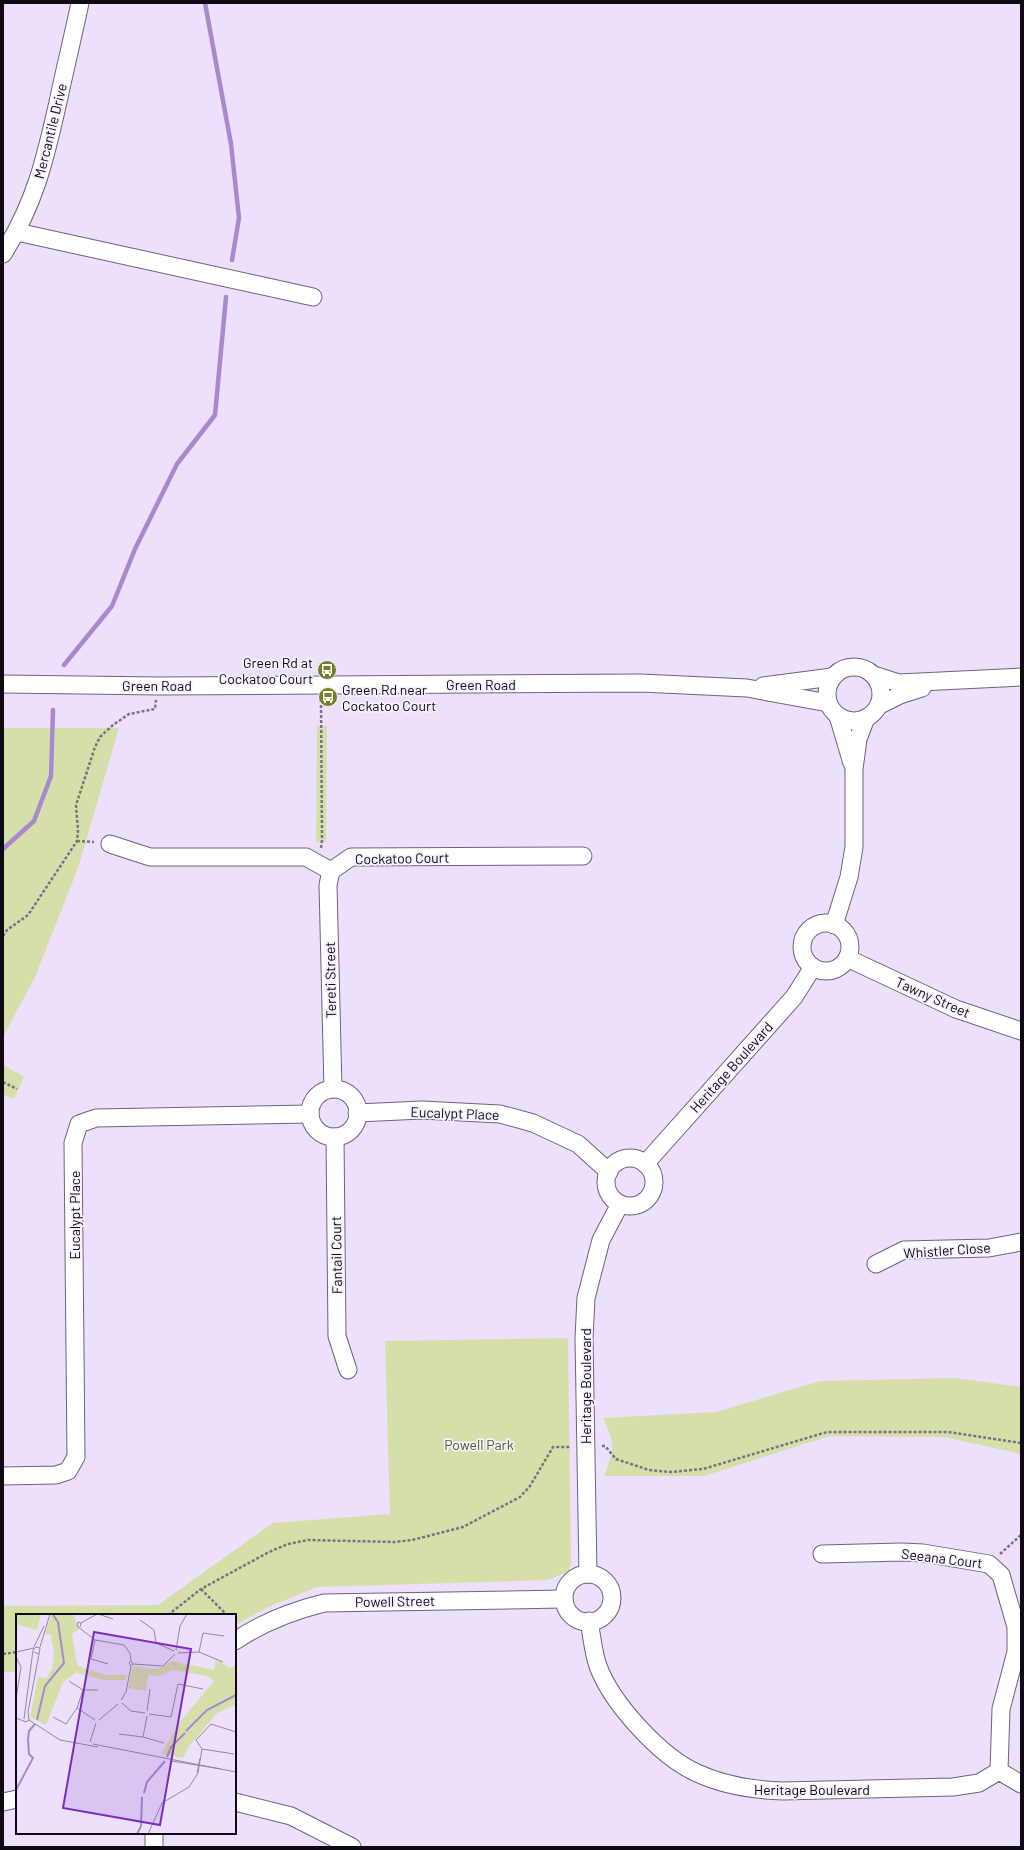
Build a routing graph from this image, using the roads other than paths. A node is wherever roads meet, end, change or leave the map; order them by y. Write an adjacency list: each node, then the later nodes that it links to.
1 (80, 3): 2 (street, Mercantile Drive)
2 (17, 232): 3 (street, Mercantile Drive); 4 (street)
3 (3, 254)
4 (313, 297)
5 (874, 675): 7 (street); 9 (street); 14 (street)
6 (1021, 676): 9 (street)
7 (832, 677): 12 (street, Green Road); 13 (street)
8 (3, 678): 11 (street, Green Road)
9 (947, 679): 14 (street)
10 (3, 684): 11 (street, Green Road)
11 (23, 684): 12 (street, Green Road)
12 (747, 688): 13 (street, Green Road)
13 (833, 710): 14 (street); 15 (street)
14 (872, 712): 15 (street)
15 (854, 769): 19 (street)
16 (110, 844): 18 (street)
17 (583, 856): 18 (street, Cockatoo Court)
18 (331, 871): 23 (street, Tereti Street)
19 (834, 925): 20 (street); 21 (street)
20 (847, 958): 21 (street); 22 (street, Tawny Street)
21 (813, 967): 27 (street, Heritage Boulevard)
22 (1021, 1031)
23 (333, 1089): 24 (street); 25 (street)
24 (357, 1113): 26 (street); 28 (street, Eucalypt Place)
25 (310, 1114): 26 (street); 33 (street, Eucalypt Place)
26 (335, 1137): 32 (street, Fantail Court)
27 (645, 1164): 28 (street); 29 (street)
28 (609, 1172): 29 (street)
29 (620, 1204): 35 (street, Heritage Boulevard)
30 (1021, 1242): 31 (street, Whistler Close)
31 (876, 1264)
32 (348, 1370)
33 (3, 1476)
34 (822, 1554): 39 (street, Seeana Court)
35 (588, 1574): 36 (street); 37 (street)
36 (564, 1599): 37 (street); 38 (street, Powell Street)
37 (589, 1621): 39 (street, Heritage Boulevard)
38 (236, 1640)
39 (999, 1771): 40 (street)
40 (1021, 1784)
41 (16, 1799): 42 (street)
42 (3, 1802)
43 (236, 1802): 46 (street)
44 (154, 1834): 45 (street)
45 (154, 1847)
46 (352, 1847)

